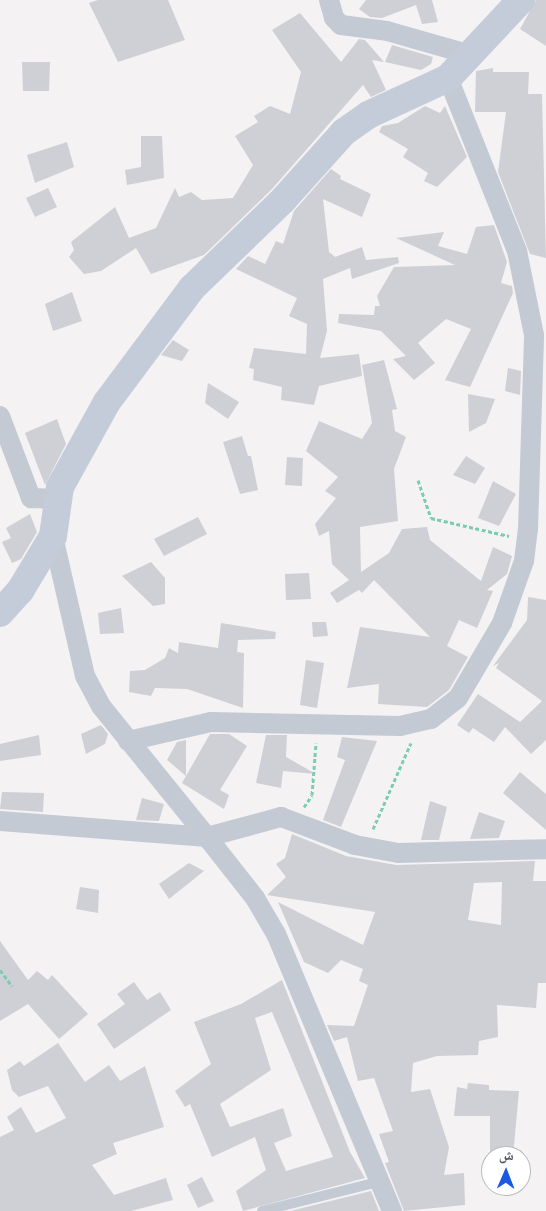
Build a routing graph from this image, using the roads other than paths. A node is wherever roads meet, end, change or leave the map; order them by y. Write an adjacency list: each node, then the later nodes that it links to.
1 (329, 0): 3 (street)
2 (521, 0): 3 (street)
3 (471, 55): 4 (street)
4 (448, 78): 6 (street); 9 (street)
5 (0, 416): 6 (street)
6 (57, 499): 7 (street)
7 (53, 536): 8 (street); 9 (street)
8 (0, 613)
9 (128, 741): 11 (street)
10 (0, 821): 11 (street)
11 (207, 837): 12 (street); 13 (street)
12 (546, 849)
13 (381, 1181): 14 (lane); 15 (street)
14 (262, 1211)
15 (392, 1211)

